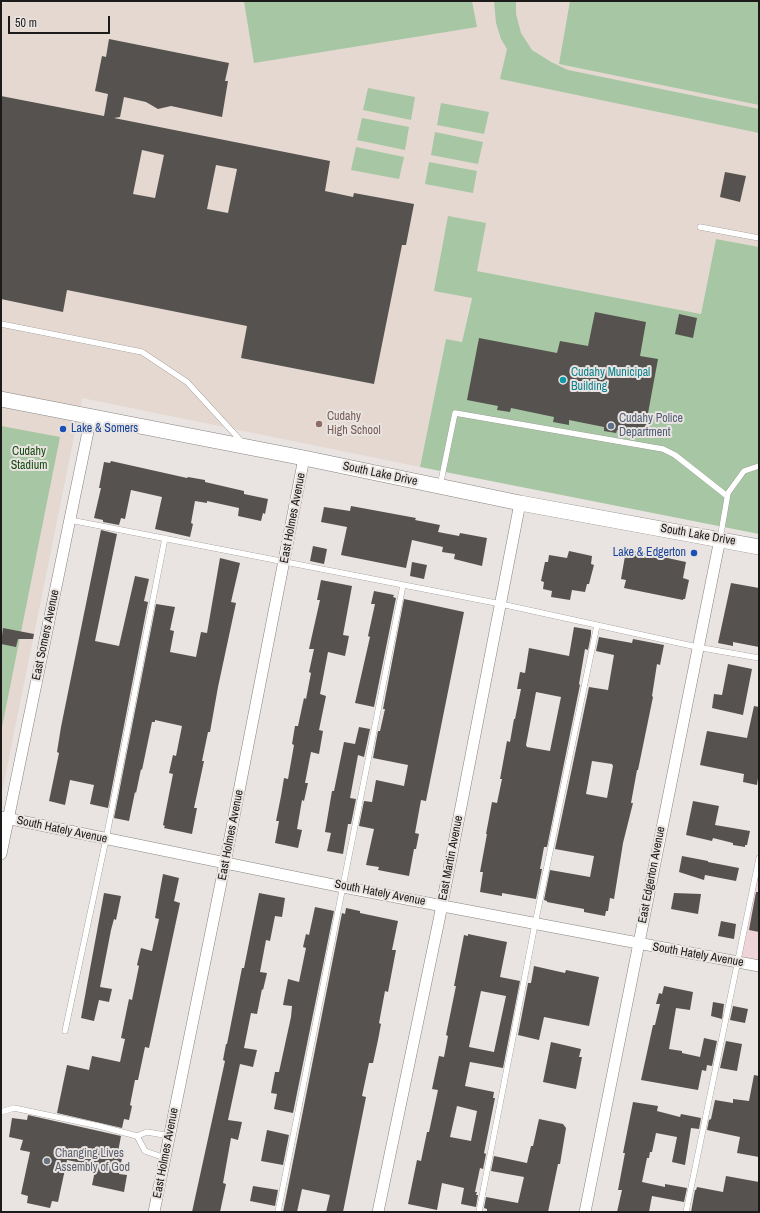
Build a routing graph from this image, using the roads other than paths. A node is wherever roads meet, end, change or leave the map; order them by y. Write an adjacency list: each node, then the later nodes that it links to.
1 (700, 227): 2 (lane)
2 (759, 238)
3 (1, 324): 6 (lane)
4 (1, 399): 5 (main road, South Lake Drive)
5 (91, 417): 6 (main road, South Lake Drive); 12 (street, East Somers Avenue)
6 (246, 447): 7 (main road, South Lake Drive)
7 (304, 458): 9 (main road, South Lake Drive); 16 (street, East Holmes Avenue)
8 (759, 466): 10 (lane)
9 (440, 487): 10 (lane); 11 (main road, South Lake Drive)
10 (727, 496): 14 (lane)
11 (520, 503): 14 (main road, South Lake Drive); 18 (street, East Martin Avenue)
12 (70, 520): 13 (lane); 22 (street, East Somers Avenue)
13 (165, 538): 16 (lane); 23 (lane)
14 (720, 539): 15 (main road, South Lake Drive); 20 (street, East Edgerton Avenue)
15 (759, 547)
16 (285, 561): 17 (lane); 26 (street, East Holmes Avenue)
17 (403, 584): 18 (lane); 27 (lane)
18 (501, 604): 19 (lane); 28 (street, East Martin Avenue)
19 (597, 625): 20 (lane); 29 (lane)
20 (698, 647): 21 (lane); 30 (street, East Edgerton Avenue)
21 (759, 658)
22 (5, 818): 23 (street, South Hately Avenue); 24 (street, East Somers Avenue)
23 (106, 839): 26 (street, South Hately Avenue); 33 (lane)
24 (1, 854)
25 (759, 858): 31 (lane)
26 (225, 863): 27 (street, South Hately Avenue); 36 (street, East Holmes Avenue)
27 (343, 887): 28 (street, South Hately Avenue); 39 (lane)
28 (442, 905): 29 (street, South Hately Avenue); 40 (street, East Martin Avenue)
29 (535, 924): 30 (street, South Hately Avenue); 41 (lane)
30 (638, 944): 31 (street, South Hately Avenue); 42 (street, East Edgerton Avenue)
31 (739, 962): 32 (street, South Hately Avenue); 43 (lane)
32 (759, 966)
33 (65, 1031)
34 (1, 1112): 35 (lane)
35 (137, 1136): 36 (lane); 37 (lane)
36 (170, 1136): 37 (street, East Holmes Avenue)
37 (165, 1158): 38 (street, East Holmes Avenue)
38 (154, 1212)
39 (278, 1212)
40 (378, 1212)
41 (479, 1212)
42 (584, 1212)
43 (686, 1212)

